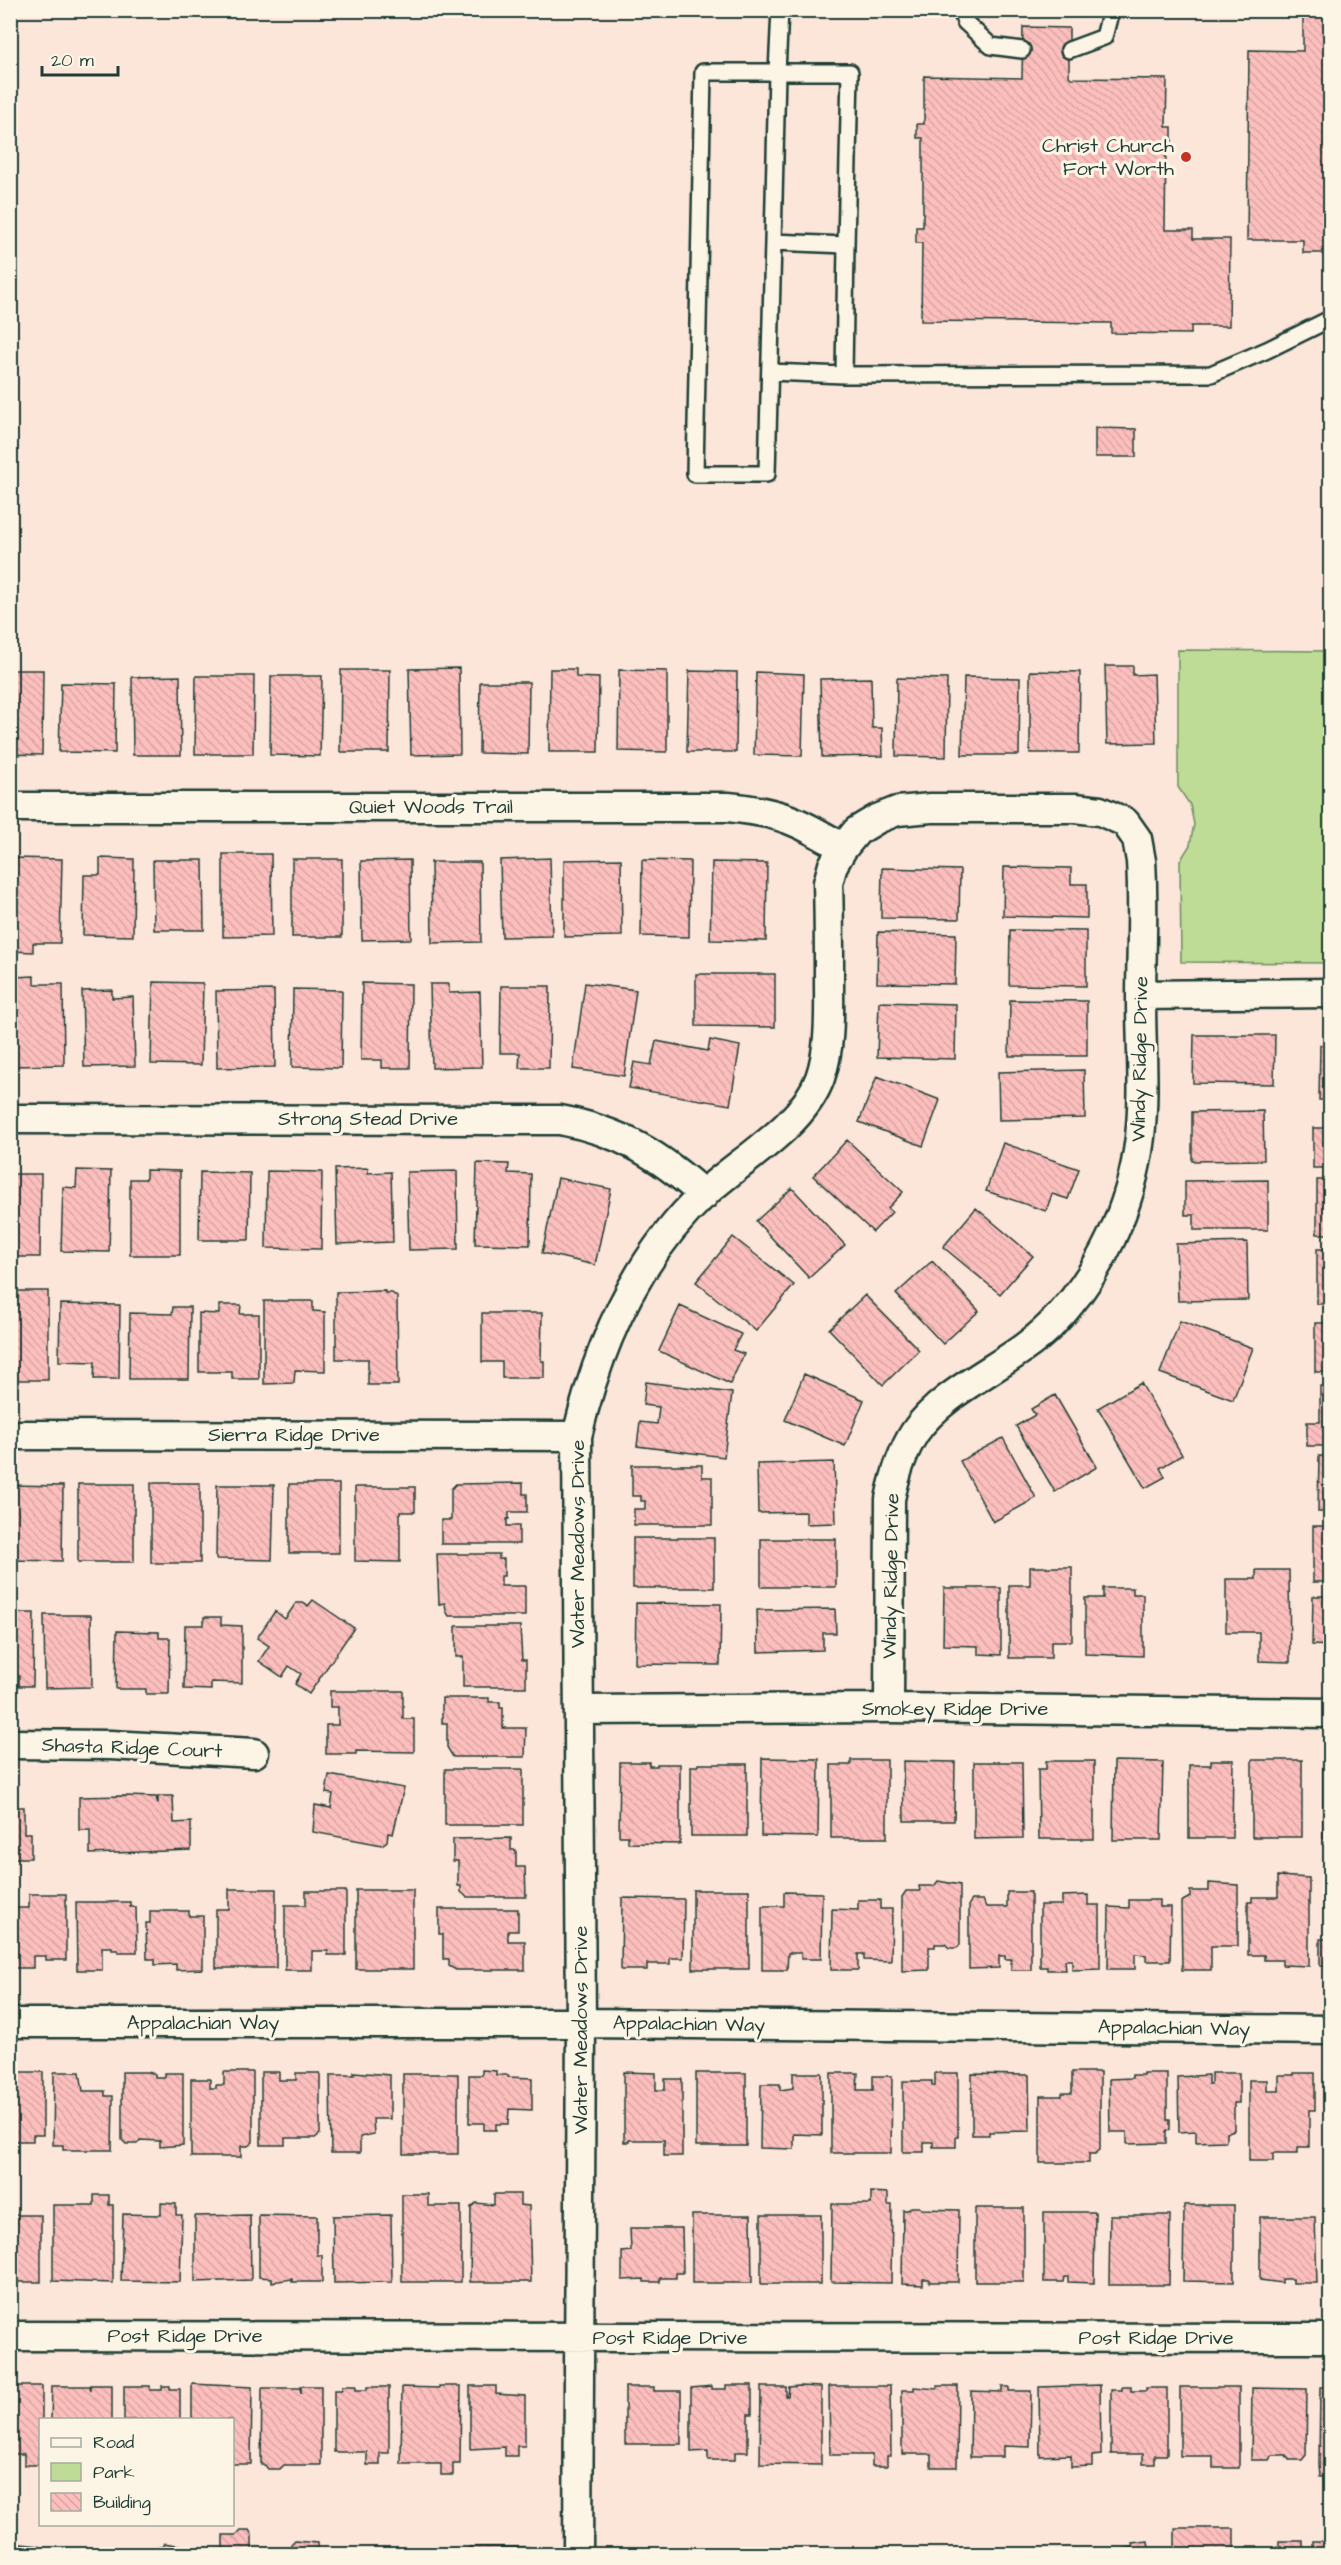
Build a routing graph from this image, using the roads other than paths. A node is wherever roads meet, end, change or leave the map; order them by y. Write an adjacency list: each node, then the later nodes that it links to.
1 (780, 10): 6 (lane)
2 (961, 10): 4 (lane)
3 (1111, 10): 5 (lane)
4 (1022, 50)
5 (1069, 50)
6 (777, 72): 7 (lane); 8 (lane); 10 (lane)
7 (773, 242): 8 (lane); 10 (lane)
8 (846, 245): 11 (lane)
9 (1330, 319): 11 (lane)
10 (770, 372): 11 (lane)
11 (844, 375)
12 (10, 807): 14 (street, Quiet Woods Trail)
13 (1125, 822): 14 (street, Water Meadows Drive); 16 (street, Windy Ridge Drive)
14 (843, 848): 18 (street, Water Meadows Drive)
15 (1330, 993): 16 (street)
16 (1141, 995): 21 (street, Windy Ridge Drive)
17 (10, 1119): 18 (street, Strong Stead Drive)
18 (704, 1195): 20 (street, Water Meadows Drive)
19 (10, 1435): 20 (street, Sierra Ridge Drive)
20 (577, 1436): 22 (street, Water Meadows Drive)
21 (889, 1708): 22 (street, Smokey Ridge Drive); 23 (street, Smokey Ridge Drive)
22 (579, 1710): 27 (street, Water Meadows Drive)
23 (1330, 1713)
24 (10, 1744): 25 (street, Shasta Ridge Court)
25 (254, 1753)
26 (10, 2023): 27 (street, Appalachian Way)
27 (581, 2023): 28 (street, Appalachian Way); 30 (street, Water Meadows Drive)
28 (1330, 2030)
29 (10, 2336): 30 (street, Post Ridge Drive)
30 (580, 2338): 31 (street, Post Ridge Drive); 32 (street, Water Meadows Drive)
31 (1330, 2338)
32 (578, 2554)

